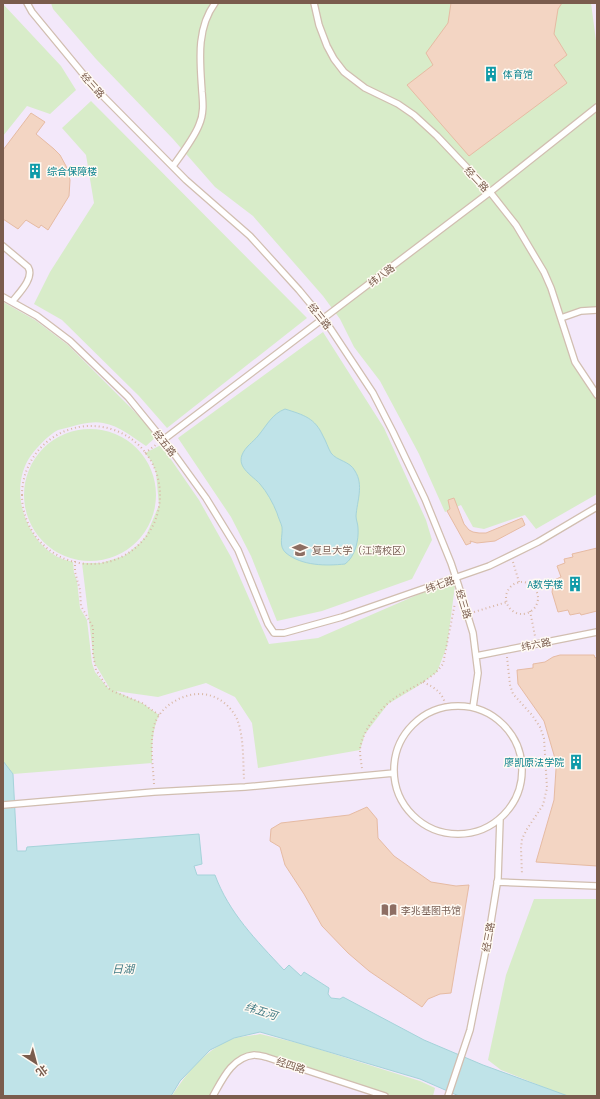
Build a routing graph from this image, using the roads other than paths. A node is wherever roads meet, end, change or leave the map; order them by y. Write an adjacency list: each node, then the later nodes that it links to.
1 (27, 3): 5 (lane, 经三路)
2 (215, 3): 5 (lane)
3 (314, 3): 6 (lane, 经二路)
4 (597, 107): 6 (lane, 纬八路)
5 (173, 166): 12 (lane, 经三路)
6 (490, 192): 11 (lane, 经二路); 12 (lane, 纬八路)
7 (3, 246): 9 (lane)
8 (3, 297): 9 (lane, 经五路)
9 (12, 302): 14 (lane, 经五路)
10 (597, 310): 11 (lane)
11 (561, 318): 13 (lane, 经二路)
12 (323, 319): 14 (lane, 纬八路); 16 (lane, 经三路)
13 (597, 395)
14 (163, 440): 18 (lane, 经五路)
15 (597, 507): 16 (lane, 纬七路)
16 (456, 578): 18 (lane, 纬七路); 19 (lane, 经三路)
17 (597, 632): 19 (lane, 纬六路)
18 (274, 633)
19 (476, 656): 20 (lane, 经三路)
20 (473, 707): 21 (lane); 23 (lane)
21 (394, 773): 22 (lane); 23 (lane)
22 (6, 805)
23 (500, 818): 24 (lane, 经三路)
24 (497, 882): 25 (lane); 28 (lane, 经三路)
25 (597, 886)
26 (213, 1096): 27 (lane, 经四路)
27 (385, 1096)
28 (448, 1096)

